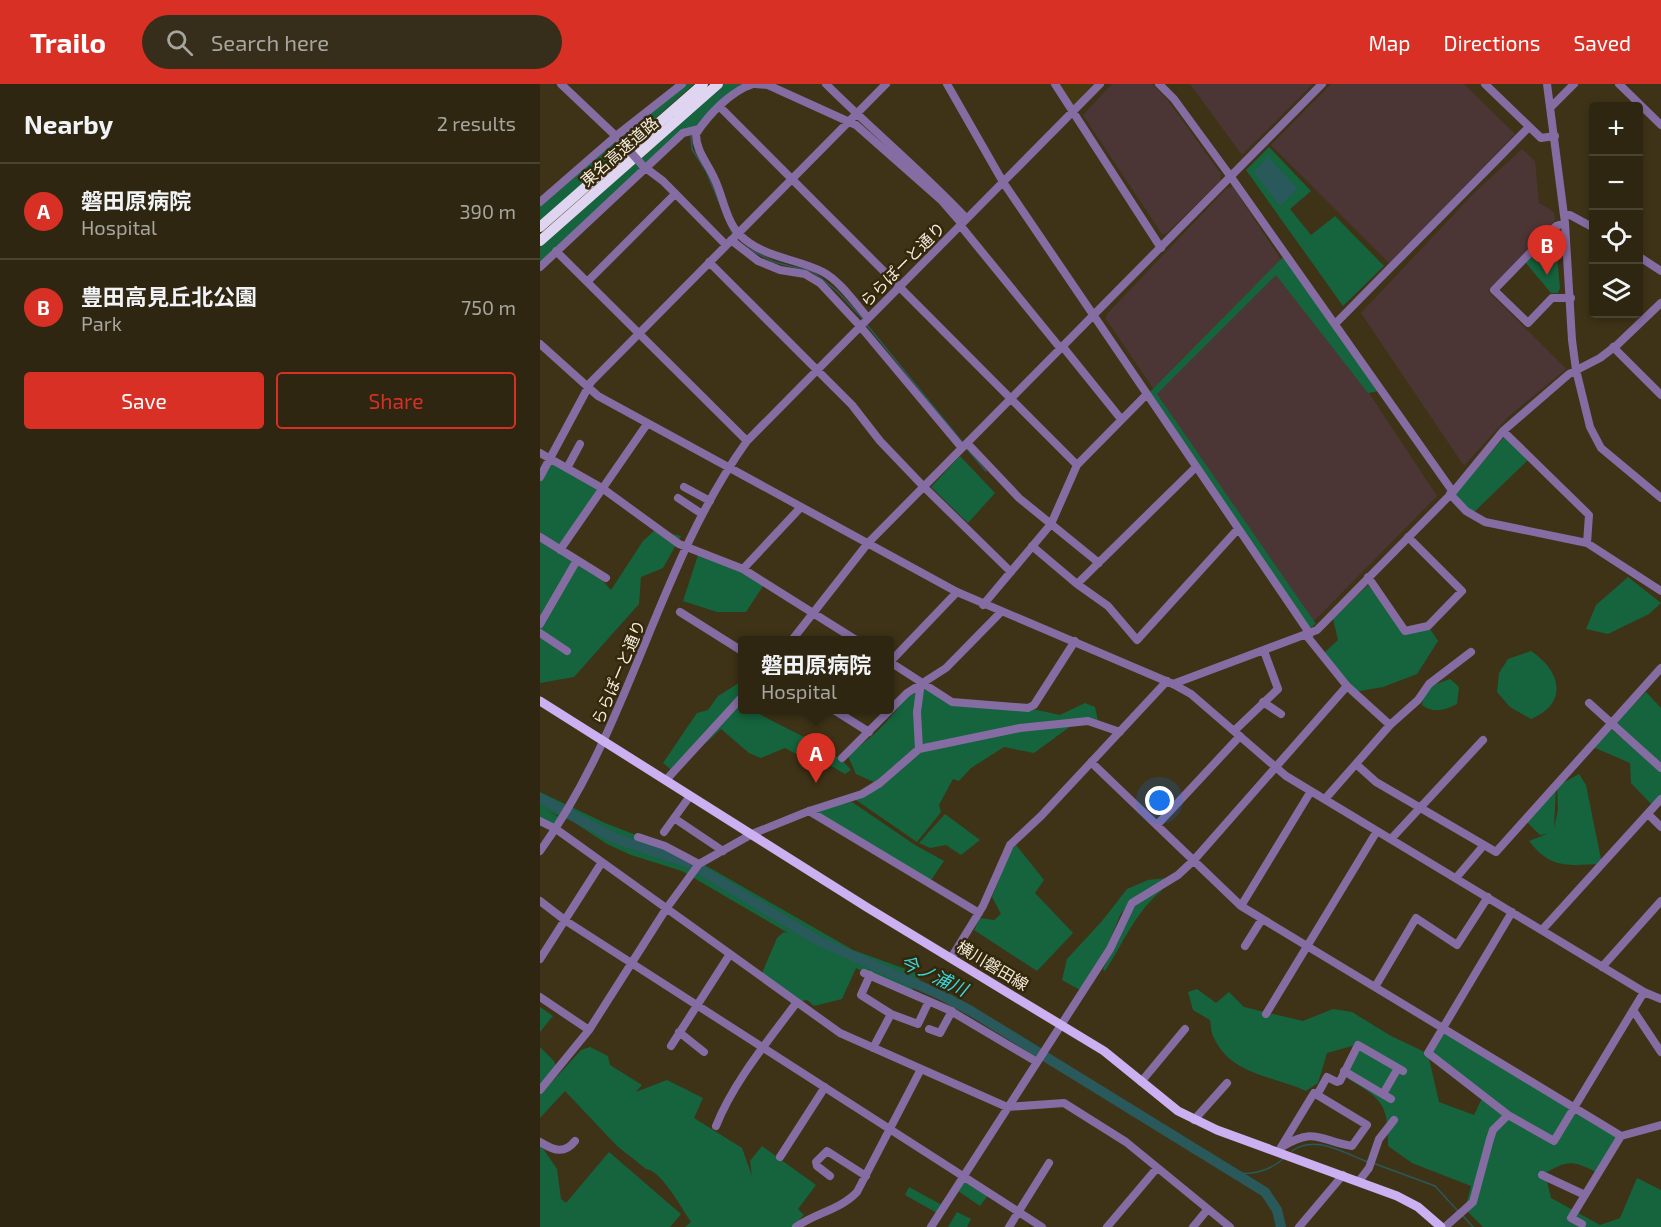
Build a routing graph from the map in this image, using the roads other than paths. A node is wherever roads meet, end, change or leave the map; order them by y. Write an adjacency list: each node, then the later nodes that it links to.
1 (561, 84): 27 (street)
2 (682, 84): 27 (street)
3 (703, 84): 37 (highway, 東名高速道路)
4 (718, 84): 39 (highway, 東名高速道路)
5 (754, 84): 17 (street); 22 (street)
6 (826, 84): 21 (street)
7 (886, 84): 21 (street)
8 (947, 84): 31 (street)
9 (1055, 84): 20 (street)
10 (1100, 84): 20 (street, ららぽーと通り)
11 (1159, 84): 29 (street)
12 (1322, 84): 29 (street)
13 (1485, 84): 24 (street)
14 (1547, 84): 19 (street)
15 (1574, 84): 19 (street)
16 (1619, 84): 23 (street)
17 (745, 85): 18 (street)
18 (720, 107): 25 (street); 30 (street)
19 (1551, 107): 26 (street)
20 (1071, 112): 31 (street, ららぽーと通り); 41 (street)
21 (855, 114): 22 (street); 35 (street)
22 (849, 120): 30 (street); 35 (street)
23 (1661, 125)
24 (1529, 127): 26 (street); 53 (street)
25 (699, 129): 28 (street); 38 (street)
26 (1555, 136): 34 (street)
27 (618, 138): 28 (street, bridge); 33 (street)
28 (645, 167): 32 (street); 42 (street)
29 (1231, 177): 41 (street); 53 (street)
30 (790, 178): 38 (street); 48 (street)
31 (1003, 182): 35 (street, ららぽーと通り); 51 (street)
32 (675, 194): 40 (street); 47 (street)
33 (540, 202)
34 (1564, 219): 36 (street); 49 (street); 49 (street)
35 (962, 222): 48 (street, ららぽーと通り); 57 (street)
36 (1589, 226)
37 (540, 227)
38 (738, 233): 40 (street); 52 (street)
39 (540, 241)
40 (728, 243): 44 (street); 54 (street)
41 (1161, 248): 51 (street)
42 (556, 251): 45 (street); 47 (street)
43 (1643, 259): 46 (street)
44 (710, 262): 55 (street); 59 (street)
45 (540, 267)
46 (1661, 271)
47 (587, 282): 55 (street)
48 (900, 286): 52 (street, ららぽーと通り); 64 (street)
49 (1571, 298): 60 (street)
50 (1661, 303): 58 (street)
51 (1094, 316): 57 (street); 62 (street)
52 (868, 318): 54 (street, ららぽーと通り)
53 (1335, 324): 81 (street)
54 (860, 326): 59 (street, ららぽーと通り); 70 (street)
55 (639, 333): 61 (street); 68 (street)
56 (542, 348): 61 (street)
57 (1062, 348): 64 (street); 65 (street)
58 (1613, 348): 60 (street); 63 (street)
59 (816, 370): 68 (street, ららぽーと通り); 79 (street)
60 (1576, 370): 67 (street); 83 (street)
61 (588, 387): 66 (street); 72 (street)
62 (1147, 394): 65 (street); 75 (street)
63 (1661, 395)
64 (1012, 399): 70 (street); 73 (street)
65 (1121, 419): 73 (street)
66 (647, 424): 74 (street); 80 (street)
67 (1503, 431): 81 (street); 92 (street)
68 (747, 441): 74 (street, ららぽーと通り)
69 (580, 444): 76 (street)
70 (965, 446): 79 (street); 87 (street)
71 (540, 453): 72 (street)
72 (549, 458): 76 (street); 77 (street)
73 (1077, 465): 87 (street)
74 (729, 466): 84 (street, ららぽーと通り); 85 (street)
75 (1196, 467): 88 (street); 97 (street)
76 (567, 468): 80 (street)
77 (540, 477)
78 (684, 487): 84 (street)
79 (924, 487): 91 (street); 99 (street)
80 (602, 488): 94 (street); 95 (street)
81 (1452, 493): 90 (street); 92 (street)
82 (678, 498): 86 (street)
83 (1661, 498)
84 (710, 501): 86 (street, ららぽーと通り)
85 (801, 507): 91 (street); 98 (street)
86 (702, 514): 94 (street, ららぽーと通り)
87 (1051, 524): 93 (street); 97 (street)
88 (1238, 529): 102 (street); 111 (street)
89 (540, 537): 95 (street)
90 (1408, 537): 101 (street); 101 (street)
91 (868, 543): 104 (street); 107 (street)
92 (1587, 543): 103 (street)
93 (1032, 546): 99 (street); 102 (street)
94 (686, 547): 98 (street); 138 (street, ららぽーと通り)
95 (560, 550): 96 (street)
96 (577, 561): 100 (street); 109 (street)
97 (1099, 563): 102 (street)
98 (743, 569): 107 (street)
99 (1011, 572): 105 (street)
100 (606, 578)
101 (1368, 578): 111 (street)
102 (1077, 584)
103 (1661, 591)
104 (957, 592): 105 (street); 119 (street)
105 (983, 605): 108 (street)
106 (680, 612): 115 (street)
107 (813, 613): 112 (street); 113 (street)
108 (1000, 613): 114 (street); 122 (street)
109 (540, 624)
110 (540, 633): 116 (street)
111 (1308, 635): 117 (street); 124 (street)
112 (795, 636)
113 (850, 636)
114 (1075, 641): 122 (street); 123 (street)
115 (738, 648)
116 (567, 651)
117 (1264, 651): 123 (street); 127 (street)
118 (1471, 652): 134 (street)
119 (894, 658)
120 (894, 665): 122 (street)
121 (1661, 668): 133 (street)
122 (921, 682): 129 (street); 140 (street)
123 (1170, 683): 136 (street); 137 (street)
124 (1347, 686): 134 (street); 144 (street)
125 (540, 700): 138 (main road, 横川磐田線)
126 (738, 701): 146 (street)
127 (1263, 702): 132 (street); 137 (street)
128 (1589, 703): 133 (street)
129 (894, 708)
130 (840, 714): 135 (street)
131 (888, 714): 135 (street)
132 (1281, 714)
133 (1611, 724): 145 (street); 164 (street)
134 (1390, 725): 143 (street)
135 (869, 732): 141 (street)
136 (1120, 732): 140 (street); 142 (street)
137 (1237, 733): 144 (street); 156 (street)
138 (604, 740): 146 (main road, 横川磐田線); 158 (street, ららぽーと通り)
139 (1483, 740): 151 (street)
140 (919, 749): 152 (street)
141 (843, 758)
142 (1091, 762): 156 (street); 177 (street)
143 (1356, 764): 149 (street); 151 (street)
144 (1274, 767): 147 (street); 167 (street)
145 (1661, 768)
146 (666, 780): 148 (main road, 横川磐田線)
147 (1311, 791): 149 (street); 174 (street)
148 (690, 796): 154 (street); 161 (main road, 横川磐田線)
149 (1324, 799): 159 (street)
150 (1661, 799): 153 (street)
151 (1419, 808): 163 (street); 164 (street)
152 (809, 811): 161 (street); 177 (street)
153 (1648, 814): 157 (street); 180 (street)
154 (674, 818): 160 (street); 166 (street)
155 (540, 821): 158 (street)
156 (1157, 825): 167 (street)
157 (1661, 827)
158 (556, 829): 165 (street, ららぽーと通り); 168 (street)
159 (1377, 831): 163 (street); 182 (street)
160 (664, 832)
161 (752, 834): 166 (street); 184 (main road, 横川磐田線)
162 (638, 837): 169 (street)
163 (1391, 839): 170 (street)
164 (1484, 845): 170 (street)
165 (540, 851)
166 (723, 851): 169 (street)
167 (1194, 860): 174 (street); 199 (street)
168 (602, 862): 175 (street); 179 (street)
169 (699, 864): 175 (street)
170 (1456, 878): 171 (street)
171 (1488, 897): 176 (street); 188 (street)
172 (540, 901): 179 (street)
173 (1661, 901): 187 (street)
174 (1241, 906): 178 (street)
175 (666, 909): 183 (street); 186 (street)
176 (1512, 912): 180 (street); 200 (street)
177 (979, 913): 184 (street)
178 (1262, 919): 181 (street); 182 (street)
179 (566, 921): 185 (street); 186 (street)
180 (1542, 930): 187 (street)
181 (1245, 946)
182 (1308, 947): 188 (street); 198 (street)
183 (730, 954): 193 (street); 194 (street)
184 (951, 958): 199 (main road, 横川磐田線)
185 (540, 959)
186 (631, 963): 194 (street); 203 (street)
187 (1602, 967): 189 (street)
188 (1375, 987): 200 (street)
189 (1644, 992): 191 (street); 195 (street)
190 (540, 997): 203 (street)
191 (1661, 999)
192 (929, 1001): 196 (street); 197 (street); 197 (street)
193 (797, 1002): 206 (street); 207 (street)
194 (696, 1005): 204 (street); 206 (street)
195 (1633, 1010): 209 (street); 221 (street)
196 (952, 1011): 201 (street); 210 (street)
197 (891, 1014): 207 (street)
198 (1266, 1014)
199 (1062, 1025): 210 (street); 213 (main road, 横川磐田線)
200 (1442, 1028): 221 (street); 222 (street)
201 (929, 1029)
202 (1185, 1029): 213 (street)
203 (589, 1030): 216 (street)
204 (679, 1032): 205 (street); 208 (street)
205 (671, 1046)
206 (763, 1048): 215 (street); 226 (street)
207 (873, 1048): 211 (street)
208 (704, 1052)
209 (1661, 1052)
210 (1037, 1062): 220 (street)
211 (921, 1069): 220 (street); 227 (street)
212 (1344, 1071): 217 (street); 217 (street); 218 (street)
213 (1140, 1082): 223 (main road, 横川磐田線)
214 (1227, 1083): 223 (street)
215 (825, 1088): 227 (street); 232 (street)
216 (540, 1090)
217 (1383, 1094): 219 (street)
218 (1317, 1095): 231 (street); 231 (street)
219 (1391, 1099)
220 (1007, 1107): 234 (street); 239 (street)
221 (1574, 1107): 222 (street); 228 (street)
222 (1508, 1115): 253 (street)
223 (1194, 1120): 231 (main road, 横川磐田線)
224 (1394, 1120): 240 (street)
225 (1661, 1125): 228 (street)
226 (716, 1126)
227 (891, 1130): 238 (street); 239 (street)
228 (1621, 1136): 241 (street)
229 (575, 1141): 230 (street)
230 (540, 1142)
231 (1280, 1149): 235 (main road, 横川磐田線)
232 (780, 1157)
233 (1049, 1163): 243 (street)
234 (1157, 1168): 242 (street); 249 (street)
235 (1343, 1175): 240 (main road, 横川磐田線); 252 (street)
236 (1542, 1175): 241 (street)
237 (831, 1176): 238 (street)
238 (866, 1176): 245 (street)
239 (962, 1176): 243 (street); 246 (street)
240 (1359, 1181): 253 (main road, 横川磐田線)
241 (1585, 1195): 244 (street)
242 (1207, 1210): 250 (street); 251 (street)
243 (1018, 1212): 247 (street); 248 (street)
244 (1582, 1224)
245 (796, 1227)
246 (931, 1227)
247 (1009, 1227)
248 (1042, 1227)
249 (1107, 1227)
250 (1193, 1227)
251 (1230, 1227)
252 (1299, 1227)
253 (1443, 1227)

